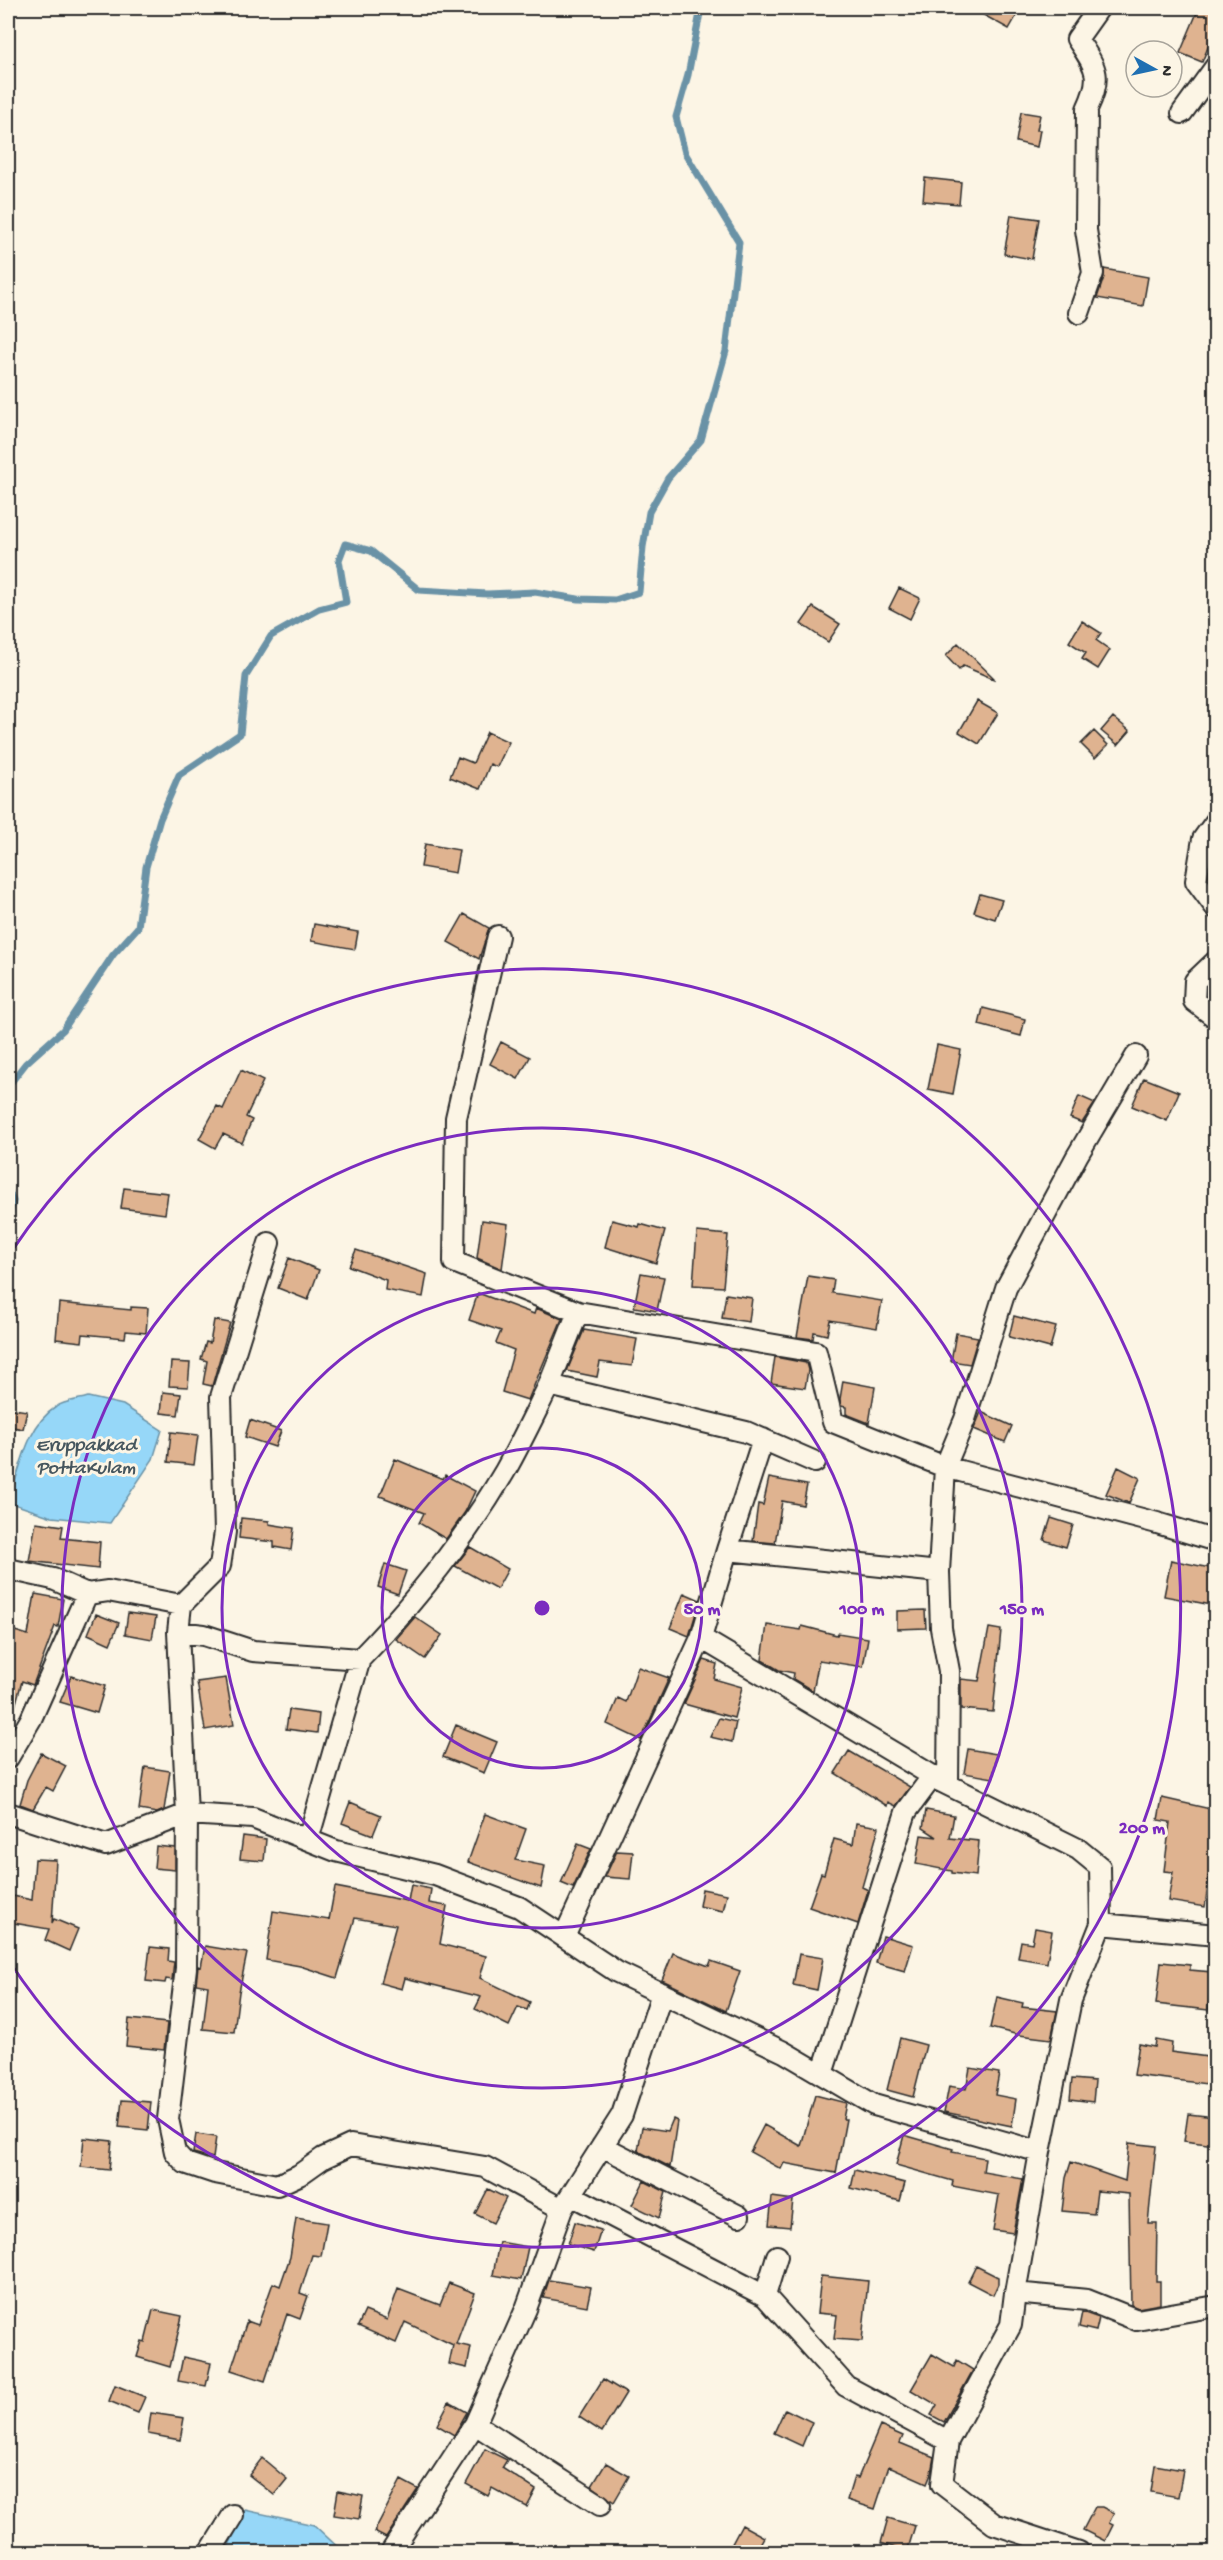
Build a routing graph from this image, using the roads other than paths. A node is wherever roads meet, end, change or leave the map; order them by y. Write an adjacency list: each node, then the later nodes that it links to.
1 (1099, 8): 4 (street)
2 (1215, 66): 3 (street)
3 (1182, 113)
4 (1079, 314)
5 (1215, 821): 6 (street)
6 (1215, 908)
7 (498, 936): 12 (street)
8 (1215, 962): 9 (street)
9 (1215, 1018)
10 (1136, 1056): 16 (street)
11 (269, 1243): 22 (street)
12 (578, 1312): 13 (street); 16 (street)
13 (549, 1385): 14 (street); 25 (street)
14 (763, 1439): 15 (street); 18 (street)
15 (815, 1462)
16 (945, 1467): 17 (street); 20 (street)
17 (1215, 1541)
18 (727, 1550): 20 (street); 24 (street)
19 (8, 1569): 21 (street)
20 (939, 1572): 27 (street)
21 (87, 1594): 22 (street); 26 (street)
22 (181, 1605): 23 (street)
23 (178, 1632): 25 (street); 29 (street)
24 (701, 1638): 27 (street); 33 (street)
25 (360, 1659): 30 (street)
26 (8, 1758)
27 (948, 1785): 31 (street); 35 (street)
28 (8, 1813): 29 (street)
29 (187, 1814): 30 (street); 38 (street)
30 (308, 1840): 33 (street)
31 (1101, 1924): 32 (street); 37 (street)
32 (1215, 1935)
33 (564, 1937): 34 (street)
34 (662, 1993): 35 (street); 36 (street)
35 (822, 2074): 37 (street)
36 (602, 2146): 38 (street); 39 (street)
37 (1040, 2152): 41 (street)
38 (566, 2202): 42 (street); 44 (street)
39 (739, 2216)
40 (777, 2256): 42 (street)
41 (1016, 2293): 43 (street); 45 (street)
42 (765, 2296): 45 (street)
43 (1215, 2306)
44 (475, 2424): 46 (street); 49 (street)
45 (948, 2441): 50 (street)
46 (600, 2505)
47 (233, 2515): 48 (street)
48 (210, 2553)
49 (391, 2553)
50 (1079, 2553)

